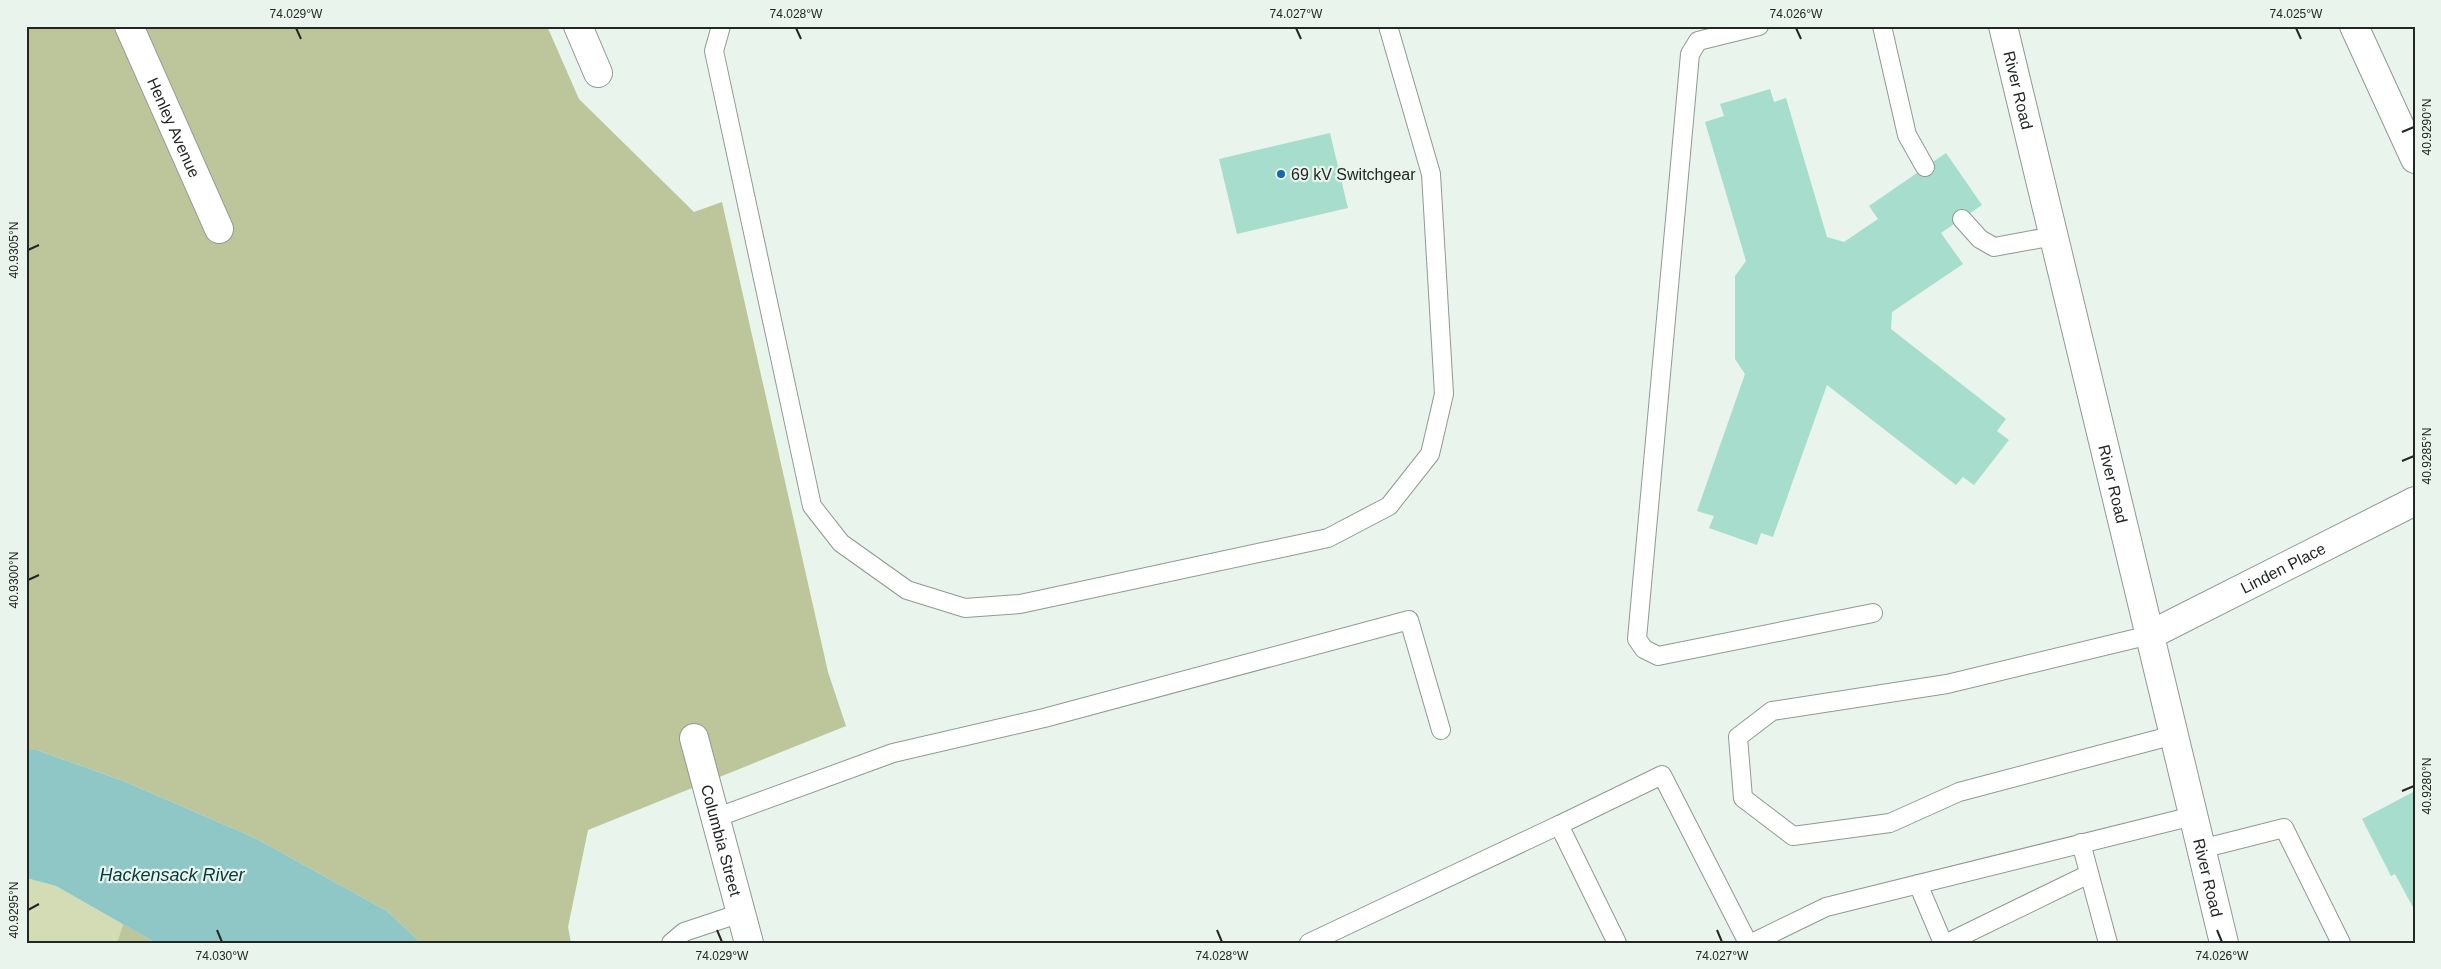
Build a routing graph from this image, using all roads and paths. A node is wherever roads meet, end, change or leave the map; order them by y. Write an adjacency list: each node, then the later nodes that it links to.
1 (130, 26): 13 (main road, Henley Avenue)
2 (578, 26): 9 (main road)
3 (721, 26): 4 (lane)
4 (1388, 26)
5 (1758, 26): 16 (lane)
6 (1882, 26): 11 (lane)
7 (2003, 26): 14 (main road, River Road)
8 (2354, 26): 10 (main road)
9 (598, 72)
10 (2415, 159)
11 (1925, 167)
12 (1962, 219): 14 (lane)
13 (219, 229)
14 (2054, 236): 17 (main road, River Road)
15 (2415, 501): 17 (main road, Linden Place)
16 (1873, 613)
17 (2150, 634): 19 (main road, River Road); 19 (lane)
18 (1441, 730): 22 (lane)
19 (2174, 735): 21 (main road, River Road)
20 (694, 738): 22 (main road, Columbia Street)
21 (2193, 816): 24 (lane); 25 (main road, River Road)
22 (715, 818): 28 (main road, Columbia Street)
23 (1559, 825): 31 (lane); 32 (lane); 33 (lane)
24 (2082, 843): 26 (lane); 27 (lane)
25 (2201, 849): 36 (main road, River Road); 37 (lane)
26 (2089, 874): 34 (lane); 35 (lane)
27 (1918, 884): 33 (lane); 34 (lane)
28 (741, 913): 29 (lane); 30 (main road, Columbia Street)
29 (672, 943)
30 (749, 943)
31 (1309, 943)
32 (1617, 943)
33 (1750, 943)
34 (1945, 943)
35 (2108, 943)
36 (2224, 943)
37 (2341, 943)

